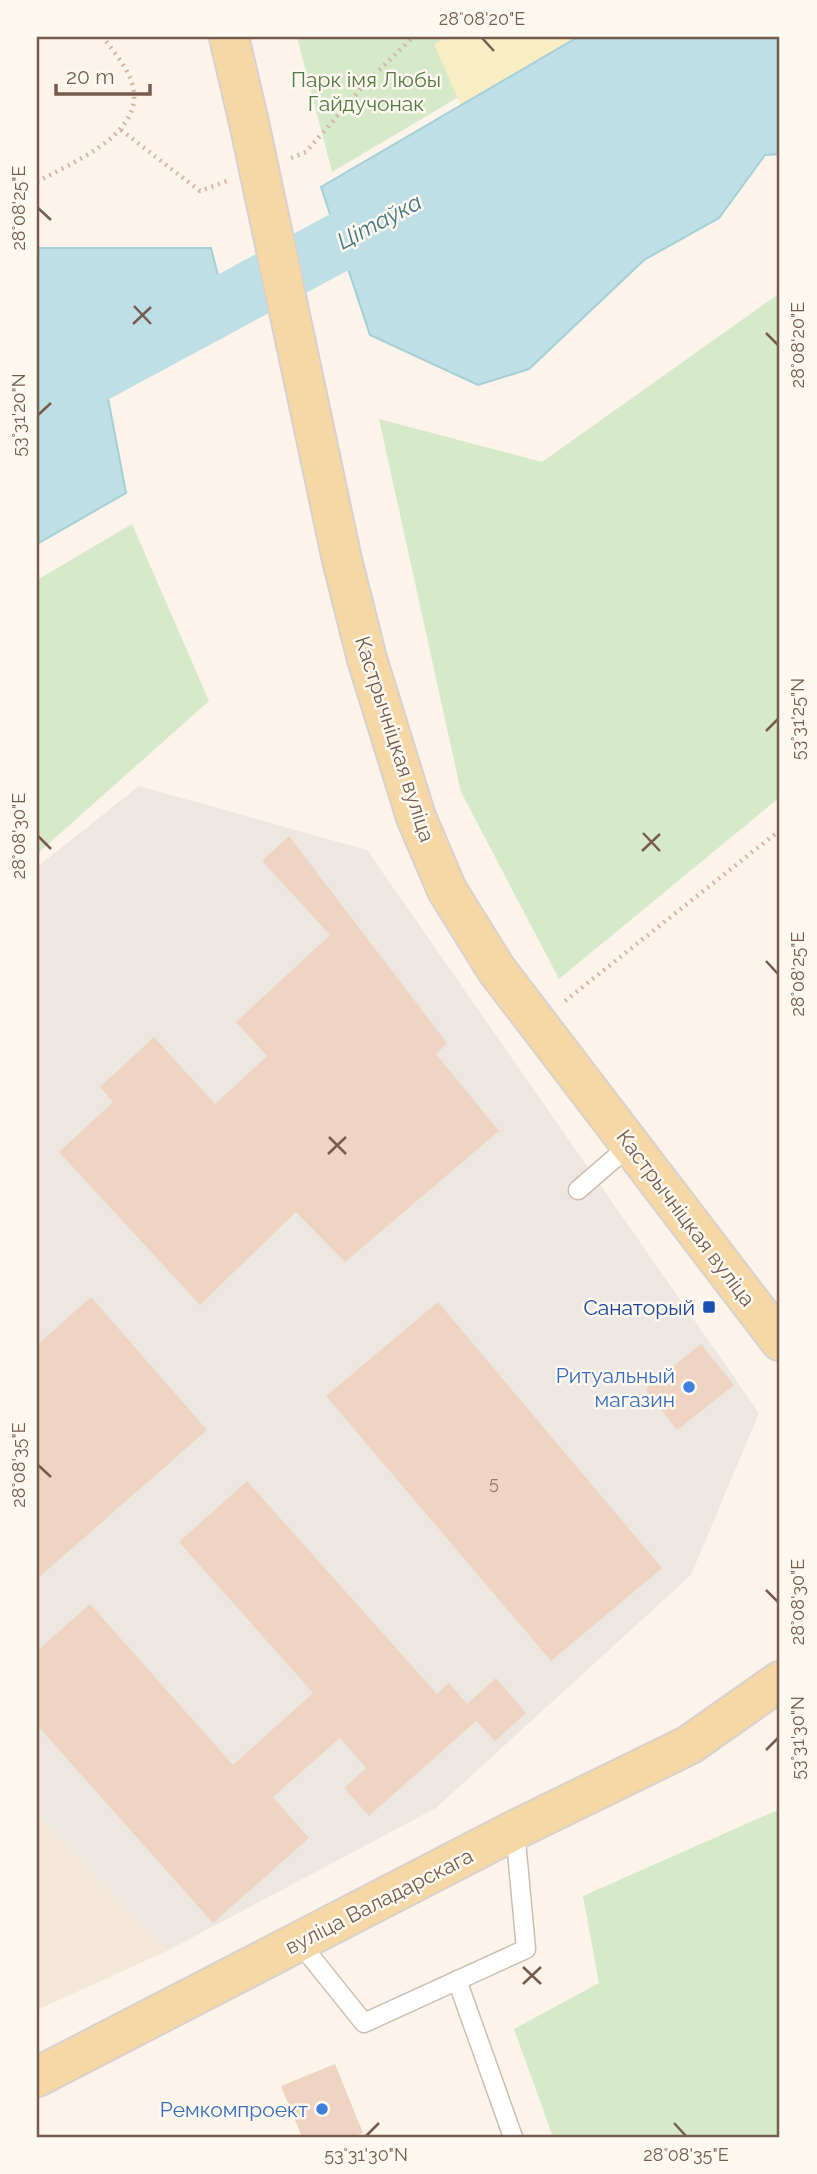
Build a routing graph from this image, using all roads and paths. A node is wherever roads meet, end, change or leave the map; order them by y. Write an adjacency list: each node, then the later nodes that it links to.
1 (103, 37): 3 (path)
2 (229, 37): 6 (main road, Кастрычніцкая вуліца, bridge)
3 (37, 182)
4 (780, 830): 5 (path)
5 (561, 1004)
6 (630, 1145): 7 (lane); 8 (main road, Кастрычніцкая вуліца)
7 (578, 1190)
8 (780, 1341)
9 (780, 1659): 11 (main road, вуліца Валадарскага)
10 (780, 1681): 11 (main road, вуліца Валадарскага)
11 (720, 1724): 12 (main road, вуліца Валадарскага)
12 (515, 1830): 13 (main road, вуліца Валадарскага); 14 (lane)
13 (299, 1942): 14 (lane); 15 (main road, вуліца Валадарскага)
14 (457, 1980): 16 (lane)
15 (37, 2077)
16 (513, 2137)

